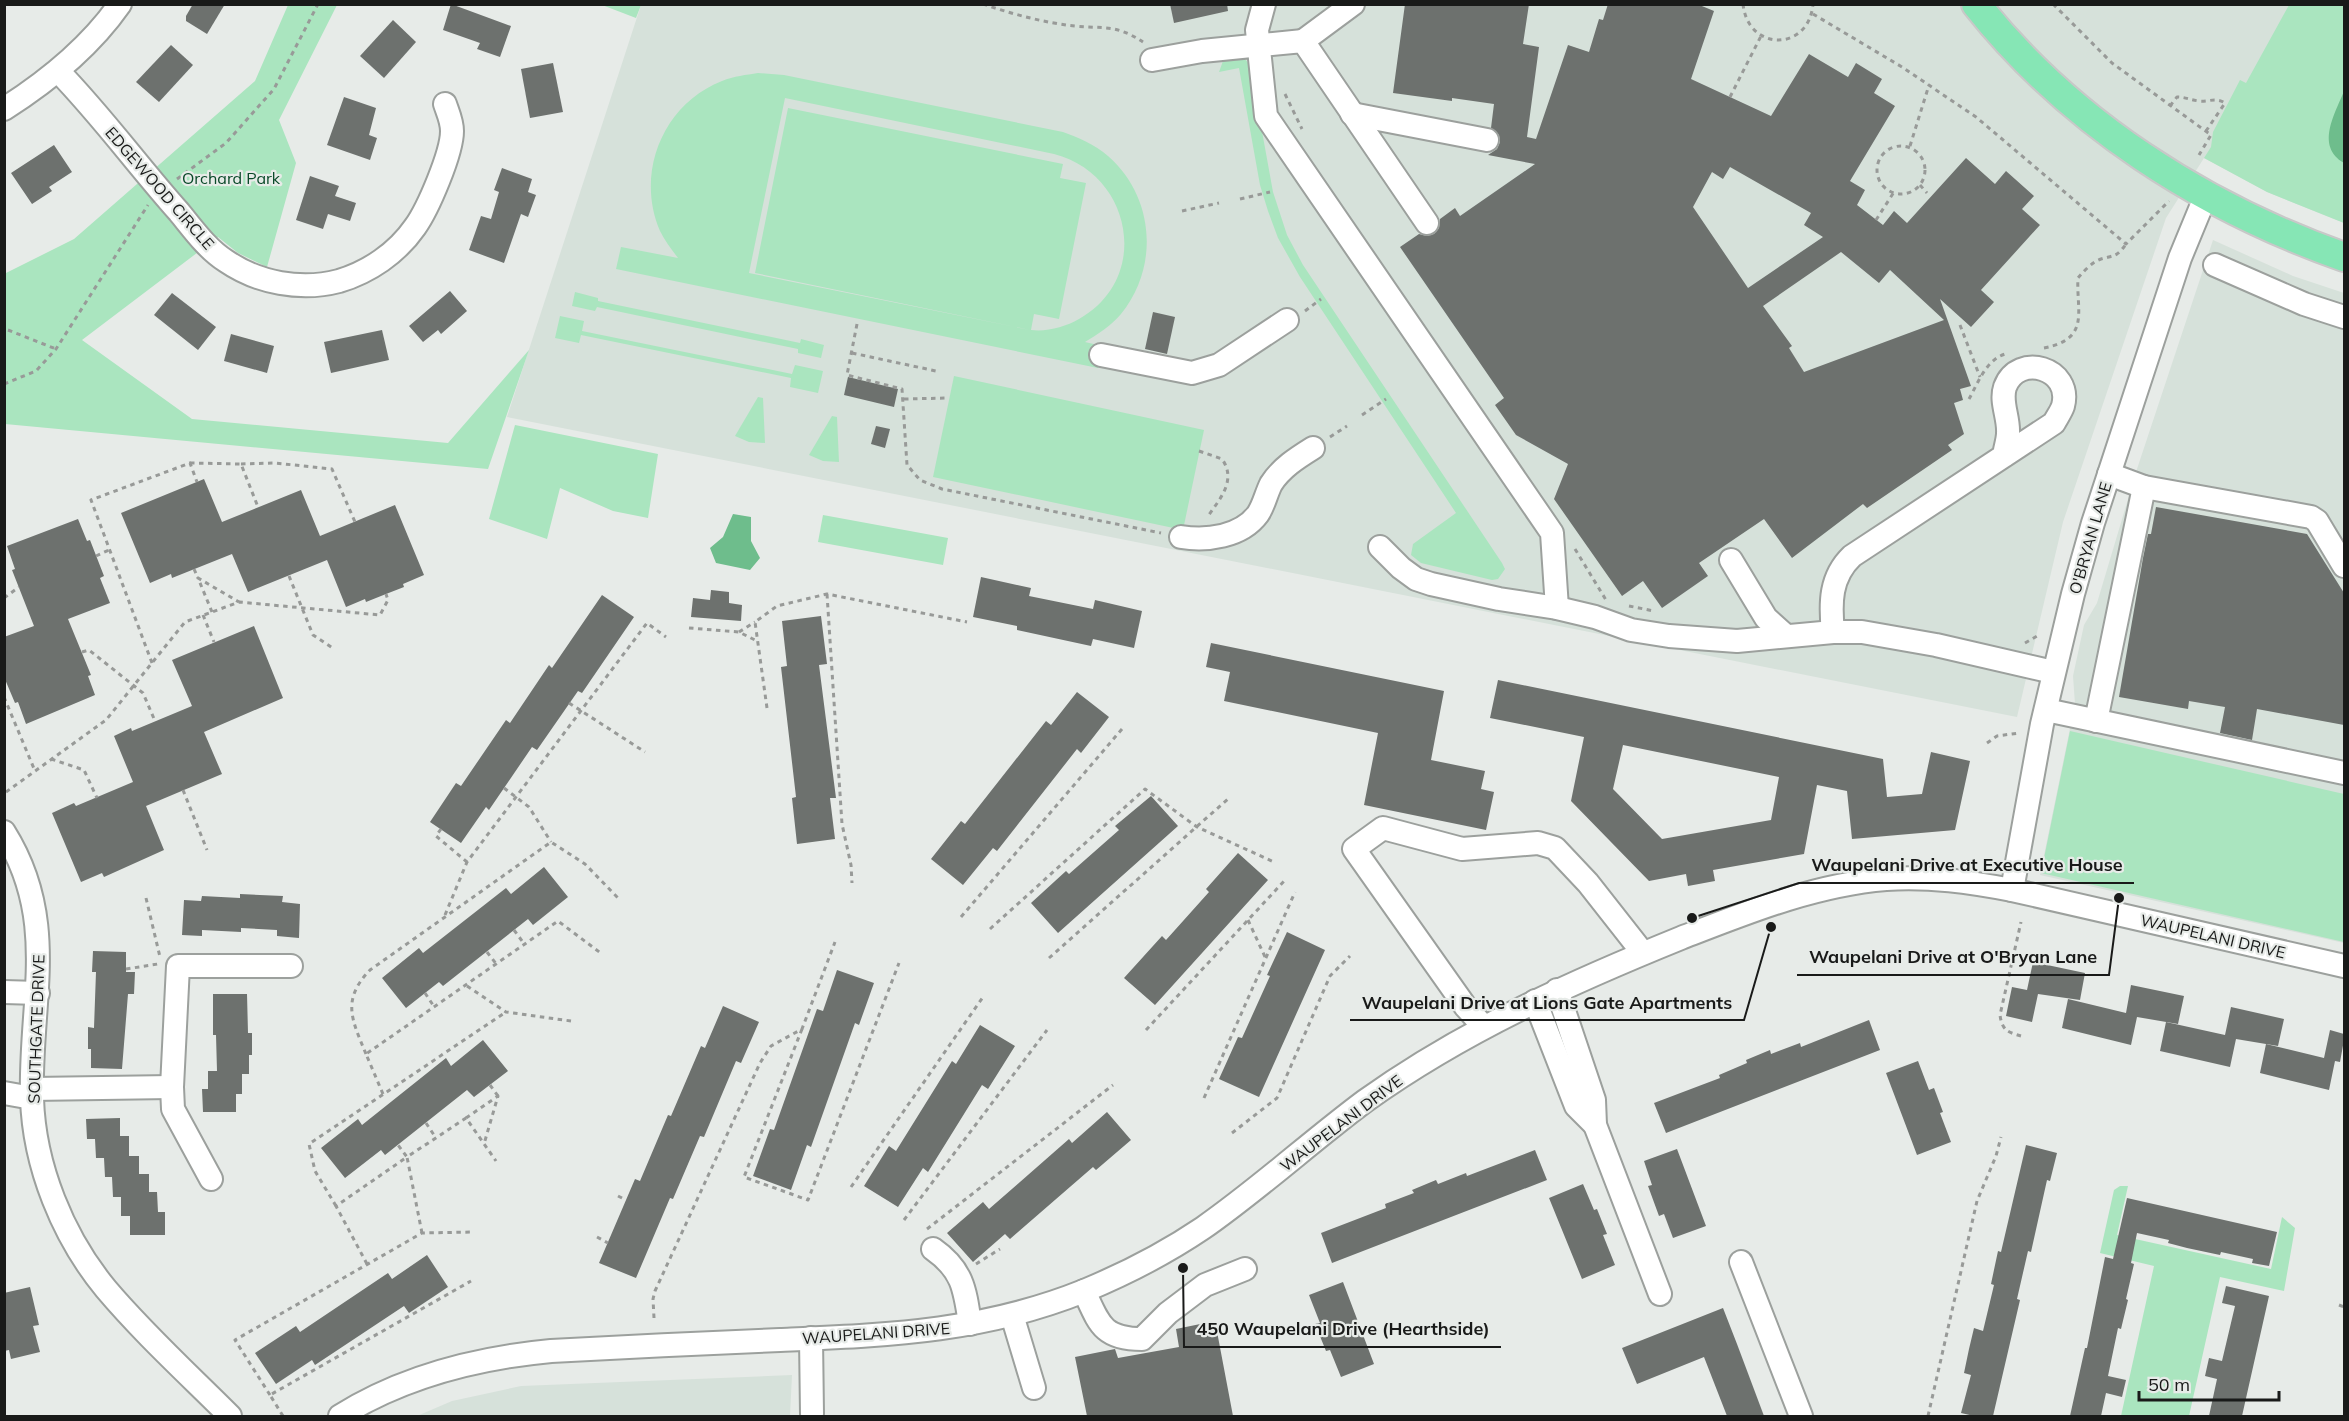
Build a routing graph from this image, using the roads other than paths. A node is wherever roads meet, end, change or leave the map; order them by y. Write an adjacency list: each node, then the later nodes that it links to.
1 (120, 4): 8 (street)
2 (1264, 4): 6 (street)
3 (1353, 4): 5 (street)
4 (1976, 4): 13 (main road)
5 (1303, 41): 6 (street); 11 (street)
6 (1258, 45): 7 (street); 28 (street)
7 (1158, 59)
8 (58, 71): 9 (street, EDGEWOOD CIRCLE); 10 (street)
9 (445, 104)
10 (4, 109)
11 (1352, 114): 12 (street); 14 (street)
12 (1487, 140)
13 (2205, 195): 15 (main road); 22 (street, O'BRYAN LANE)
14 (1427, 223)
15 (2344, 257)
16 (2215, 265): 17 (street)
17 (2344, 317)
18 (1293, 318): 19 (street)
19 (1101, 355)
20 (1317, 445): 24 (street)
21 (2004, 456): 29 (street)
22 (2109, 474): 23 (street); 31 (street, O'BRYAN LANE)
23 (2144, 488): 27 (street); 33 (street)
24 (1189, 537)
25 (1380, 547): 28 (street)
26 (1731, 560): 30 (street)
27 (2344, 566)
28 (1557, 608): 30 (street)
29 (1833, 632): 30 (street); 31 (street)
30 (1786, 636)
31 (2053, 672): 32 (street, O'BRYAN LANE)
32 (2046, 710): 33 (street); 36 (street, O'BRYAN LANE)
33 (2096, 721): 34 (street)
34 (2344, 773)
35 (4, 832): 42 (street, SOUTHGATE DRIVE)
36 (2012, 890): 37 (street, WAUPELANI DRIVE); 39 (street, WAUPELANI DRIVE)
37 (1643, 953): 40 (street, WAUPELANI DRIVE); 44 (street)
38 (291, 966): 45 (street)
39 (2344, 966)
40 (1557, 990): 43 (street, WAUPELANI DRIVE); 48 (street)
41 (4, 992): 42 (street)
42 (38, 993): 47 (street, SOUTHGATE DRIVE)
43 (1535, 1001): 44 (street, WAUPELANI DRIVE); 48 (street)
44 (1484, 1027): 53 (street, WAUPELANI DRIVE)
45 (172, 1087): 47 (street); 49 (street)
46 (4, 1093): 47 (street)
47 (32, 1094): 60 (street, SOUTHGATE DRIVE)
48 (1595, 1125): 54 (street)
49 (211, 1179)
50 (928, 1241): 56 (street)
51 (1741, 1262): 62 (street)
52 (1245, 1269): 53 (street)
53 (1084, 1291): 55 (street, WAUPELANI DRIVE)
54 (1660, 1294)
55 (1012, 1315): 56 (street, WAUPELANI DRIVE); 58 (street)
56 (970, 1324): 57 (street, WAUPELANI DRIVE)
57 (811, 1338): 59 (street); 61 (street, WAUPELANI DRIVE)
58 (1034, 1388)
59 (812, 1414)
60 (230, 1416)
61 (340, 1416)
62 (1801, 1416)

